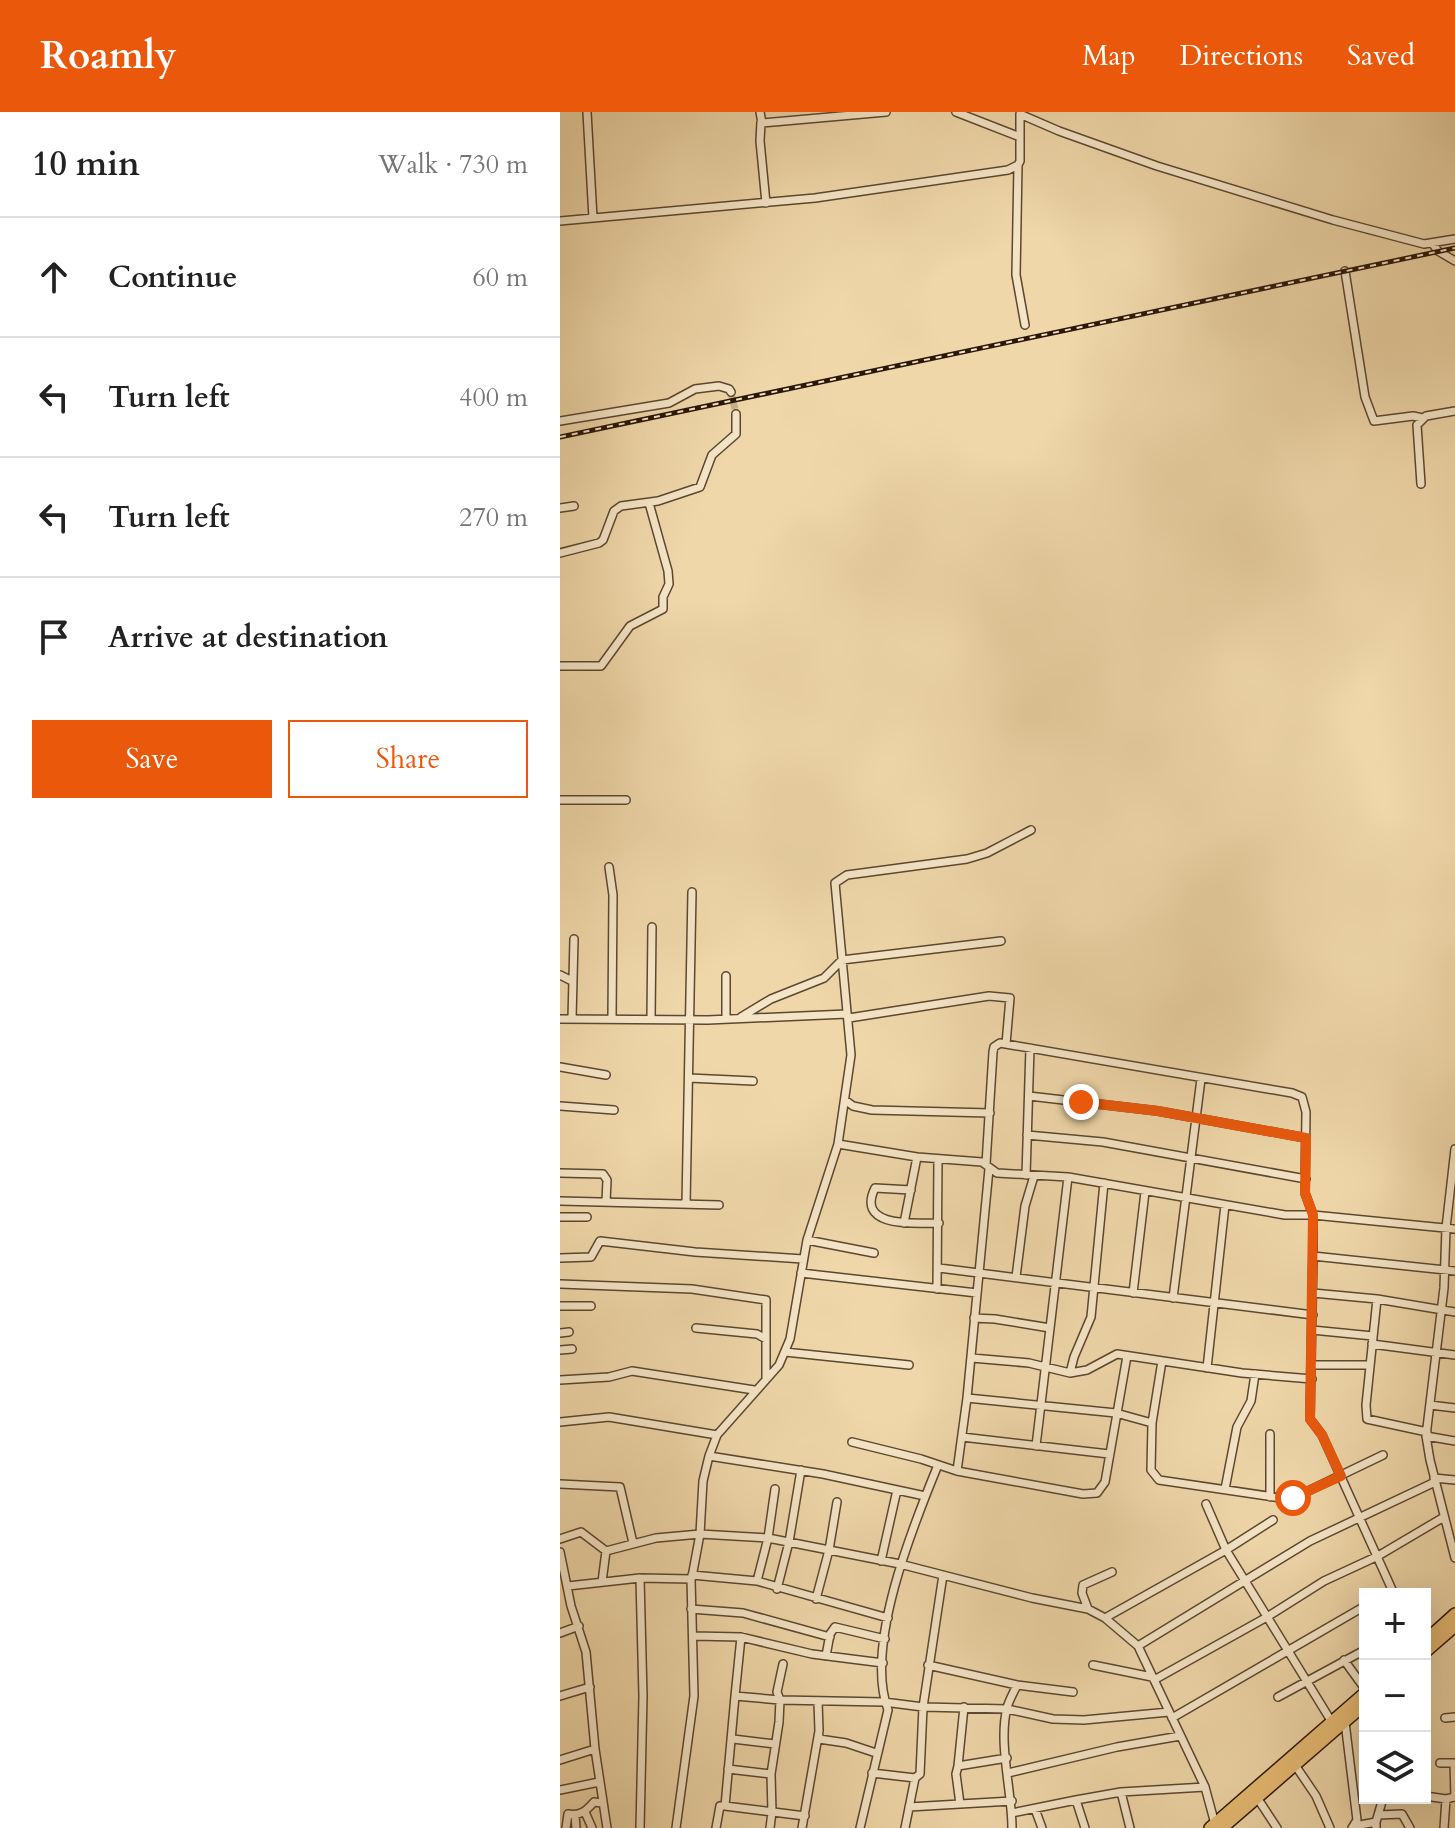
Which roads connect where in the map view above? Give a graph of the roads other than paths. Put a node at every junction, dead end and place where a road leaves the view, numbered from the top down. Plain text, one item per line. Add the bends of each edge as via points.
1 (587, 112) edge
2 (760, 112) edge
3 (886, 112) edge
4 (956, 112) edge
5 (1020, 113) edge
6 (761, 122) junction
7 (1020, 137) junction
8 (1018, 165) junction
9 (766, 203) junction
10 (593, 218) junction
11 (560, 221) edge
12 (1455, 239) edge
13 (1432, 243) junction
14 (1455, 261) edge
15 (1345, 271) dead end
16 (1025, 325) dead end
17 (731, 392) dead end
18 (1455, 411) edge
19 (736, 414) tunnel mouth
20 (1423, 418) junction
21 (560, 421) edge
22 (1421, 484) dead end
23 (649, 503) junction
24 (574, 506) dead end
25 (560, 508) edge
26 (560, 553) edge
27 (560, 666) edge
28 (560, 800) edge
29 (626, 800) dead end
30 (1031, 830) dead end
31 (609, 867) dead end
32 (692, 892) dead end
33 (652, 927) dead end
34 (574, 939) dead end
35 (1001, 941) dead end
36 (842, 960) junction
37 (560, 975) edge
38 (726, 976) dead end
39 (572, 981) junction
40 (848, 1016) junction
41 (612, 1018) junction
42 (560, 1019) edge
43 (572, 1019) junction
44 (651, 1019) junction
45 (726, 1019) junction
46 (737, 1019) junction
47 (690, 1021) junction
48 (1006, 1044) junction
49 (1030, 1048) junction
50 (560, 1067) edge
51 (606, 1075) dead end
52 (689, 1078) junction
53 (1201, 1079) junction
54 (753, 1081) dead end
55 (1029, 1096) junction
56 (845, 1100) junction
57 (560, 1106) edge
58 (614, 1110) dead end
59 (990, 1113) junction
60 (1195, 1117) junction
61 (1027, 1135) junction
62 (1306, 1138) junction
63 (838, 1144) junction
64 (1455, 1149) edge
65 (1191, 1156) junction
66 (917, 1157) junction
67 (938, 1159) junction
68 (987, 1167) junction
69 (560, 1173) edge
70 (1030, 1175) junction
71 (1068, 1177) junction
72 (1306, 1179) junction
73 (1104, 1183) junction
74 (911, 1190) junction
75 (1145, 1192) junction
76 (1185, 1198) junction
77 (560, 1201) edge
78 (606, 1202) junction
79 (686, 1204) junction
80 (719, 1205) dead end
81 (1225, 1205) junction
82 (1313, 1215) junction
83 (560, 1217) edge
84 (587, 1217) dead end
85 (904, 1223) junction
86 (939, 1223) junction
87 (1451, 1229) edge
88 (807, 1240) junction
89 (874, 1253) dead end
90 (1313, 1256) junction
91 (560, 1258) edge
92 (803, 1259) junction
93 (939, 1268) junction
94 (1445, 1270) junction
95 (1455, 1271) edge
96 (801, 1273) junction
97 (978, 1273) junction
98 (1016, 1277) junction
99 (1057, 1282) junction
100 (560, 1284) edge
101 (1095, 1288) junction
102 (937, 1289) junction
103 (977, 1293) junction
104 (1133, 1293) junction
105 (1313, 1293) junction
106 (1173, 1298) junction
107 (1377, 1299) junction
108 (1214, 1303) junction
109 (560, 1306) edge
110 (591, 1306) dead end
111 (1441, 1310) junction
112 (1455, 1312) edge
113 (1313, 1315) junction
114 (974, 1318) junction
115 (696, 1328) dead end
116 (1050, 1328) junction
117 (1312, 1330) junction
118 (569, 1332) dead end
119 (560, 1333) edge
120 (766, 1339) junction
121 (1373, 1340) junction
122 (572, 1349) dead end
123 (560, 1350) edge
124 (785, 1352) junction
125 (1436, 1352) junction
126 (1455, 1355) edge
127 (1127, 1356) junction
128 (972, 1358) junction
129 (1162, 1361) junction
130 (909, 1365) dead end
131 (1312, 1365) junction
132 (1370, 1365) junction
133 (1044, 1367) junction
134 (1207, 1368) junction
135 (1070, 1373) junction
136 (1255, 1374) junction
137 (1312, 1379) junction
138 (560, 1380) edge
139 (766, 1381) junction
140 (754, 1390) junction
141 (967, 1398) junction
142 (1430, 1405) junction
143 (1041, 1406) junction
144 (1455, 1408) edge
145 (1116, 1413) junction
146 (560, 1422) edge
147 (1152, 1423) junction
148 (1270, 1434) dead end
149 (1427, 1434) junction
150 (717, 1435) junction
151 (962, 1437) junction
152 (1455, 1441) edge
153 (852, 1442) dead end
154 (1036, 1446) junction
155 (1109, 1454) junction
156 (1383, 1455) dead end
157 (709, 1456) junction
158 (938, 1465) junction
159 (801, 1470) junction
160 (957, 1471) junction
161 (1341, 1476) junction
162 (1435, 1480) junction
163 (1455, 1480) edge
164 (560, 1484) edge
165 (775, 1489) dead end
166 (1225, 1489) junction
167 (897, 1490) junction
168 (925, 1496) junction
169 (1270, 1497) junction
170 (837, 1502) dead end
171 (1206, 1504) dead end
172 (1360, 1516) junction
173 (1444, 1517) junction
174 (1273, 1520) dead end
175 (700, 1534) junction
176 (768, 1538) junction
177 (560, 1539) edge
178 (789, 1542) junction
179 (633, 1543) junction
180 (829, 1550) junction
181 (1226, 1550) junction
182 (606, 1551) junction
183 (560, 1552) edge
184 (1378, 1556) junction
185 (1455, 1558) edge
186 (881, 1561) junction
187 (900, 1564) junction
188 (1112, 1572) dead end
189 (943, 1575) junction
190 (692, 1577) junction
191 (640, 1578) junction
192 (757, 1581) junction
193 (602, 1582) junction
194 (1245, 1582) junction
195 (568, 1586) junction
196 (1391, 1588) edge
197 (777, 1589) junction
198 (816, 1599) junction
199 (560, 1606) edge
200 (571, 1606) junction
201 (691, 1609) junction
202 (1088, 1609) junction
203 (1359, 1610) edge
204 (1455, 1614) edge
205 (1267, 1617) junction
206 (888, 1618) junction
207 (1105, 1618) junction
208 (579, 1626) junction
209 (1455, 1626) edge
210 (560, 1633) edge
211 (693, 1636) junction
212 (1431, 1636) edge
213 (741, 1637) junction
214 (830, 1637) junction
215 (885, 1639) junction
216 (1138, 1646) junction
217 (1431, 1647) edge
218 (1290, 1651) junction
219 (1359, 1653) edge
220 (826, 1656) junction
221 (1344, 1660) junction
222 (883, 1663) junction
223 (783, 1664) dead end
224 (928, 1665) junction
225 (1093, 1665) dead end
226 (1153, 1678) junction
227 (1308, 1682) junction
228 (1359, 1682) edge
229 (1017, 1685) junction
230 (590, 1687) junction
231 (1073, 1692) dead end
232 (560, 1696) edge
233 (735, 1696) junction
234 (1278, 1697) dead end
235 (1359, 1698) edge
236 (780, 1700) junction
237 (818, 1701) junction
238 (884, 1702) junction
239 (923, 1707) junction
240 (964, 1707) junction
241 (1359, 1708) edge
242 (1007, 1709) junction
243 (1170, 1715) junction
244 (1455, 1717) edge
245 (1445, 1718) dead end
246 (1337, 1724) junction
247 (819, 1731) junction
248 (1180, 1736) junction
249 (733, 1739) junction
250 (775, 1744) junction
251 (595, 1749) junction
252 (876, 1753) junction
253 (1007, 1758) junction
254 (560, 1760) edge
255 (1440, 1763) dead end
256 (1454, 1763) edge
257 (1295, 1765) junction
258 (958, 1766) junction
259 (728, 1769) junction
260 (872, 1773) junction
261 (1008, 1773) junction
262 (771, 1774) junction
263 (915, 1778) junction
264 (599, 1782) junction
265 (1205, 1787) junction
266 (560, 1790) edge
267 (1121, 1792) junction
268 (1255, 1795) junction
269 (1431, 1796) edge
270 (1452, 1798) edge
271 (1076, 1800) junction
272 (1012, 1801) junction
273 (602, 1803) junction
274 (960, 1804) junction
275 (725, 1806) junction
276 (909, 1807) junction
277 (1035, 1809) junction
278 (585, 1812) junction
279 (772, 1812) junction
280 (1012, 1813) junction
281 (575, 1815) junction
282 (805, 1816) junction
283 (1377, 1822) edge
284 (1221, 1826) edge
285 (1354, 1827) edge
286 (566, 1828) edge
287 (576, 1828) edge
288 (592, 1828) edge
289 (607, 1828) edge
290 (640, 1828) edge
291 (676, 1828) edge
292 (716, 1828) edge
293 (770, 1828) edge
294 (802, 1828) edge
295 (860, 1828) edge
296 (905, 1828) edge
297 (1012, 1828) edge
298 (1042, 1828) edge
299 (1085, 1828) edge
300 (1130, 1828) edge
301 (1277, 1828) edge
302 (1330, 1828) edge
303 (1410, 1828) edge
304 (1444, 1828) edge

1 - 10 street
2 - 6 street
3 - 6 street
4 - 7 street
5 - 7 street
5 - 13 street via 1171,170 1397,238
6 - 9 street
7 - 8 street
8 - 9 street
8 - 16 street via 1016,275
9 - 10 street
10 - 11 street
12 - 13 street
13 - 14 street
15 - 20 street via 1365,397 1374,421
17 - 21 street via 719,386 695,389 669,403
18 - 20 street
19 - 23 street via 736,434 712,455 700,487
20 - 22 street via 1416,433
23 - 26 street via 621,506 610,518 603,540
23 - 27 street via 668,571 663,609 630,626 601,666
24 - 25 street
28 - 29 street
30 - 36 street via 967,859 847,875 835,883
31 - 41 street
32 - 47 street
33 - 44 street
34 - 39 street
35 - 36 street
36 - 40 street
36 - 46 street via 824,978
37 - 39 street
38 - 45 street
39 - 43 street
40 - 46 street
40 - 48 street via 989,996 1010,998
40 - 56 street via 851,1055
41 - 43 street
41 - 44 street
42 - 43 street
44 - 47 street
45 - 46 street
45 - 47 street
47 - 52 street
48 - 49 street
48 - 59 street via 994,1047
49 - 53 street
49 - 55 street
50 - 51 street
52 - 54 street
52 - 79 street
53 - 60 street
53 - 62 street via 1298,1095 1305,1103
55 - 60 street
55 - 61 street
56 - 59 street via 872,1110
56 - 63 street
57 - 58 street
59 - 68 street
60 - 62 street
60 - 65 street
61 - 65 street
61 - 70 street
62 - 72 street
63 - 66 street
63 - 88 street
64 - 87 street
65 - 72 street
65 - 76 street
66 - 67 street
66 - 74 street
67 - 68 street
67 - 86 street
68 - 70 street via 997,1173
68 - 97 street
69 - 78 street via 605,1175
70 - 71 street
70 - 98 street
71 - 73 street
71 - 99 street
72 - 82 street
73 - 75 street
73 - 101 street
74 - 85 street
74 - 85 street via 878,1188 872,1196 877,1215
75 - 76 street
75 - 104 street
76 - 81 street
76 - 106 street
77 - 78 street
78 - 79 street
79 - 80 street
81 - 82 street
81 - 108 street
82 - 87 street
82 - 90 street
83 - 84 street
85 - 86 street
86 - 93 street
87 - 94 street
88 - 89 street
88 - 92 street
90 - 94 street
90 - 105 street
91 - 92 street via 591,1257 600,1241
92 - 96 street
93 - 97 street
93 - 102 street
94 - 95 street
94 - 111 street
96 - 102 street
96 - 124 street
97 - 98 street
97 - 103 street
98 - 99 street
99 - 101 street
99 - 116 street
100 - 120 street via 692,1289 766,1300
101 - 104 street
101 - 135 street via 1091,1317
102 - 103 street
103 - 114 street
104 - 106 street
105 - 107 street
105 - 113 street
106 - 108 street
107 - 111 street
107 - 121 street
108 - 113 street
108 - 134 street
109 - 110 street
111 - 112 street
111 - 125 street
113 - 117 street
114 - 116 street
114 - 128 street
115 - 120 street
116 - 133 street
117 - 121 street
117 - 131 street
118 - 119 street
120 - 139 street
121 - 125 street
121 - 132 street
122 - 123 street
124 - 130 street
124 - 139 street
125 - 126 street
125 - 142 street
127 - 129 street
127 - 135 street via 1111,1356
127 - 145 street
128 - 133 street
128 - 141 street
129 - 134 street
129 - 147 street
131 - 132 street
131 - 137 street
132 - 149 street via 1367,1419
133 - 135 street
133 - 143 street
134 - 136 street
136 - 137 street
136 - 166 street via 1251,1401 1237,1427
137 - 161 street via 1310,1419
138 - 140 street via 632,1371
139 - 140 street
140 - 150 street
141 - 143 street
141 - 151 street
142 - 144 street
142 - 149 street
143 - 145 street
143 - 154 street
145 - 147 street
145 - 155 street
146 - 150 street via 609,1417
147 - 166 street via 1154,1476
148 - 169 street
149 - 152 street
149 - 162 street
150 - 157 street
151 - 154 street
151 - 160 street
153 - 158 street
154 - 155 street
155 - 160 street via 1103,1487 1091,1494
156 - 161 street
157 - 159 street
157 - 175 street
158 - 160 street
158 - 168 street
159 - 167 street
159 - 178 street
161 - 169 street via 1293,1498
161 - 172 street
162 - 163 street
162 - 172 street
162 - 173 street
164 - 179 street via 620,1487
165 - 176 street
166 - 169 street
167 - 168 street
167 - 186 street
168 - 187 street
170 - 180 street
171 - 181 street
172 - 184 street
172 - 194 street
173 - 184 street
173 - 185 street
174 - 181 street
175 - 176 street
175 - 179 street
175 - 190 street
176 - 178 street
176 - 192 street
177 - 182 street via 581,1532
178 - 180 street
178 - 197 street
179 - 182 street
180 - 186 street
180 - 198 street
181 - 194 street
181 - 207 street
182 - 193 street
183 - 195 street
184 - 196 street
184 - 205 street via 1324,1581
186 - 187 street
187 - 189 street
187 - 206 street
188 - 202 street via 1083,1585
189 - 202 street
189 - 224 street
190 - 191 street
190 - 192 street
190 - 201 street
191 - 193 street
191 - 290 street
192 - 197 street
193 - 195 street
194 - 205 street
194 - 216 street
195 - 200 street
197 - 198 street
198 - 206 street
199 - 200 street
200 - 208 street
201 - 211 street
201 - 214 street via 743,1613
202 - 207 street
203 - 218 street
204 - 212 highway
205 - 218 street
205 - 226 street
206 - 215 street
207 - 216 street
208 - 210 street
208 - 230 street
209 - 217 highway
211 - 213 street
211 - 291 street via 694,1696
213 - 220 street
213 - 233 street
214 - 215 street via 835,1627
214 - 220 street
215 - 222 street
216 - 226 street
218 - 227 street
218 - 243 street
219 - 221 street
220 - 222 street
221 - 227 street
221 - 228 street
222 - 238 street
223 - 236 street
224 - 229 street
224 - 239 street
225 - 226 street
226 - 243 street
227 - 234 street
227 - 246 street
229 - 231 street
229 - 242 street
230 - 232 street
230 - 251 street
233 - 236 street
233 - 249 street
235 - 246 highway
236 - 237 street
236 - 250 street
237 - 238 street
237 - 247 street
238 - 239 street
238 - 252 street via 887,1714
239 - 240 street
239 - 263 street via 920,1774
240 - 242 street
240 - 258 street
241 - 246 highway
242 - 243 street via 1053,1719
242 - 253 street
243 - 248 street
244 - 245 street
246 - 257 highway
246 - 268 highway
246 - 285 street via 1357,1820
247 - 252 street via 819,1739
247 - 282 street
248 - 261 street
248 - 265 street
249 - 250 street
249 - 259 street
250 - 262 street
251 - 254 street
251 - 264 street
252 - 260 street
253 - 258 street
253 - 261 street
255 - 256 street
256 - 270 street
257 - 268 highway
257 - 302 street
258 - 274 street
259 - 262 street
259 - 275 street
260 - 263 street
260 - 295 street
261 - 272 street
262 - 279 street
263 - 276 street
264 - 266 street
264 - 273 street
265 - 267 street
265 - 284 street
267 - 271 street
267 - 300 street
268 - 284 highway
268 - 301 street
269 - 270 street
270 - 304 street
271 - 277 street
271 - 299 street
272 - 274 street
272 - 280 street
273 - 278 street via 594,1802
273 - 289 street
274 - 276 street
275 - 279 street
275 - 292 street via 720,1806
276 - 296 street
277 - 280 street
277 - 298 street
278 - 281 street
278 - 288 street
279 - 282 street
279 - 293 street
280 - 297 street
281 - 286 street via 568,1814
281 - 287 street
282 - 294 street
283 - 285 street
283 - 303 street via 1402,1814

